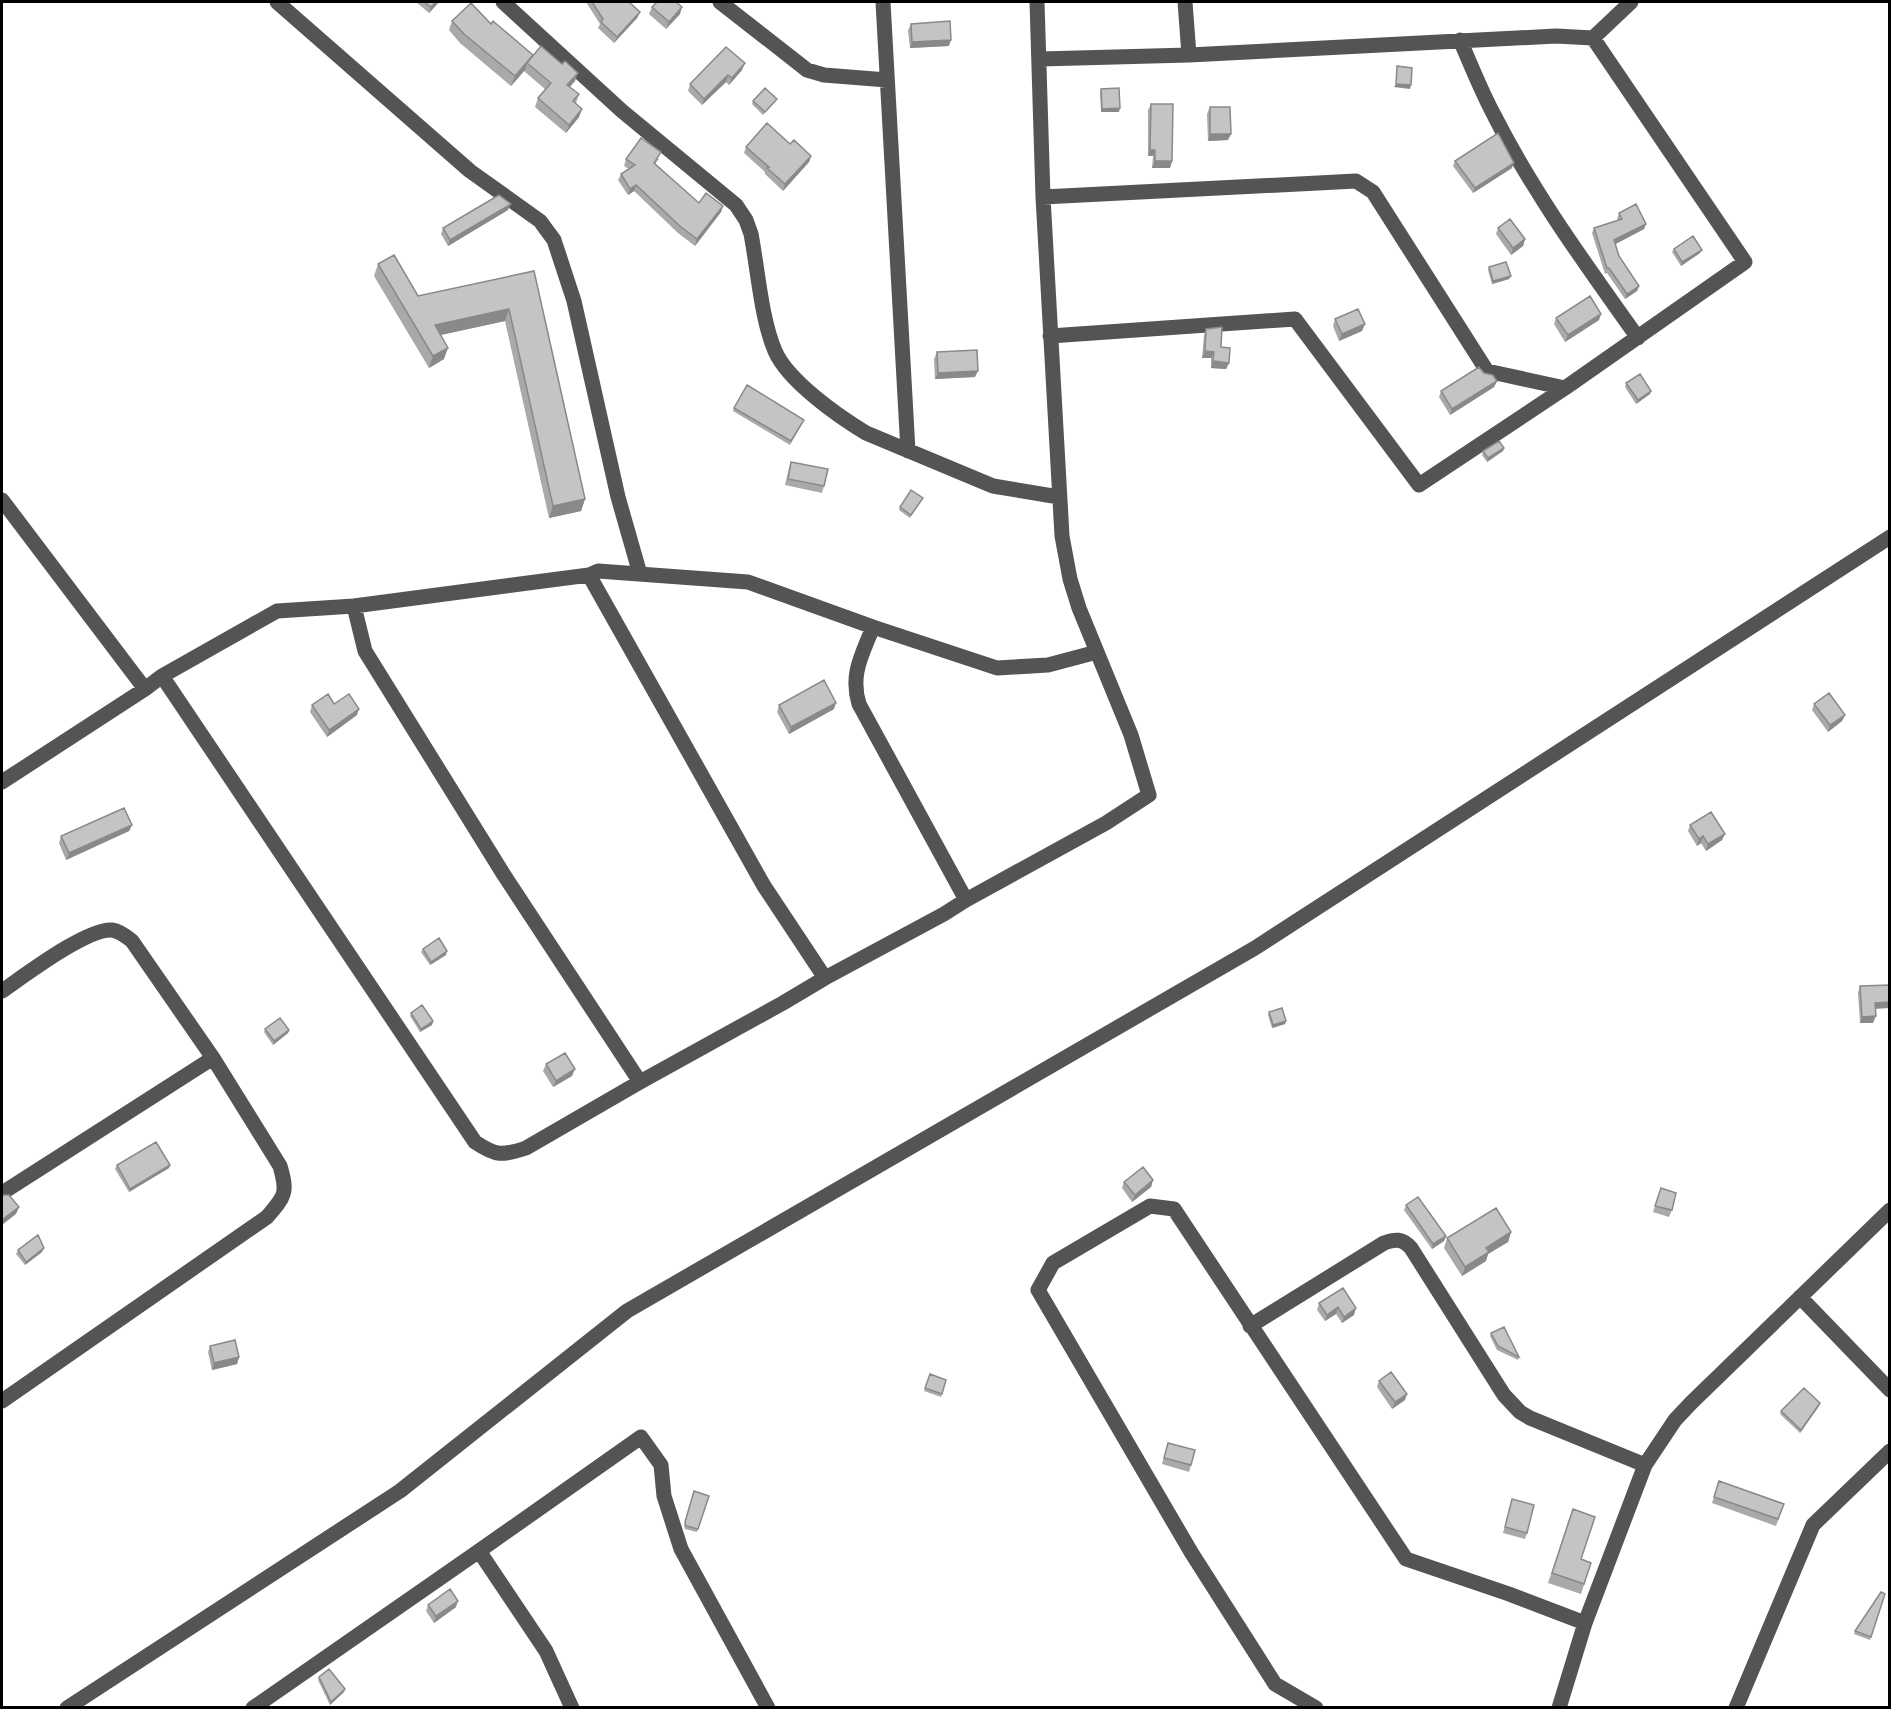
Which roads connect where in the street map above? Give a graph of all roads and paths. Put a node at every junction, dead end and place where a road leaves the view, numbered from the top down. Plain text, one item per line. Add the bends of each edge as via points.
1 (277, 2) edge
2 (504, 2) edge
3 (720, 2) edge
4 (883, 2) edge
5 (1037, 2) edge
6 (1185, 2) edge
7 (1631, 2) edge
8 (1593, 38) junction
9 (1460, 40) junction
10 (1189, 55) junction
11 (1040, 59) junction
12 (887, 80) junction
13 (1043, 197) junction
14 (1050, 336) junction
15 (1638, 338) junction
16 (1565, 388) junction
17 (908, 451) junction
18 (1059, 497) junction
19 (2, 501) edge
20 (1890, 537) edge
21 (640, 574) junction
22 (589, 575) junction
23 (354, 606) junction
24 (873, 627) junction
25 (1097, 652) junction
26 (162, 676) junction
27 (145, 689) junction
28 (2, 782) edge
29 (966, 900) junction
30 (825, 978) junction
31 (2, 991) edge
32 (213, 1058) junction
33 (640, 1082) junction
34 (2, 1193) edge
35 (1890, 1210) edge
36 (1800, 1297) junction
37 (1250, 1326) junction
38 (1890, 1390) edge
39 (2, 1401) edge
40 (1890, 1451) edge
41 (1645, 1465) junction
42 (479, 1551) junction
43 (1585, 1623) junction
44 (67, 1707) edge
45 (253, 1707) edge
46 (572, 1707) edge
47 (768, 1707) edge
48 (1316, 1707) edge
49 (1559, 1707) edge
50 (1736, 1707) edge

1 - 21 street via 470,171 540,221 554,240 574,301 618,497
2 - 17 street via 622,111 736,205 751,234 769,332 785,368 848,422
3 - 12 street via 807,70
4 - 12 street
5 - 11 street
6 - 10 street
7 - 8 street
8 - 9 street
8 - 15 street via 1745,261
9 - 10 street
9 - 15 street via 1494,115 1532,182 1563,233
10 - 11 street
11 - 13 street
12 - 17 street
13 - 14 street
13 - 16 street via 1356,181 1373,192 1487,371
14 - 16 street via 1295,319 1419,485
14 - 18 street
15 - 16 street
17 - 18 street via 993,486
18 - 25 street via 1070,579
19 - 27 street
20 - 44 street via 1255,948 627,1311 400,1491
21 - 22 street via 598,571
21 - 24 street via 748,582
22 - 23 street
22 - 30 street via 764,886
23 - 26 street via 277,612
23 - 33 street via 365,651 504,875
24 - 25 street via 998,668 1048,665
24 - 29 street via 856,676 859,704
25 - 29 street via 1131,735 1149,795
26 - 27 street
26 - 33 street via 475,1142 497,1154 526,1148
27 - 28 street
29 - 30 street
30 - 33 street
31 - 32 street via 77,942 111,930 132,940
32 - 34 street
32 - 39 street via 280,1166 286,1185 279,1203 267,1217
35 - 36 street
36 - 38 street
36 - 41 street via 1675,1420
37 - 41 street via 1384,1243 1401,1240 1411,1248 1514,1406 1530,1418
37 - 43 street via 1406,1559
37 - 48 street via 1174,1209 1150,1206 1053,1263 1038,1290 1191,1552 1275,1684
40 - 50 street via 1814,1525
41 - 43 street
42 - 45 street
42 - 46 street via 546,1651
42 - 47 street via 641,1437 661,1465 664,1496 681,1549
43 - 49 street

